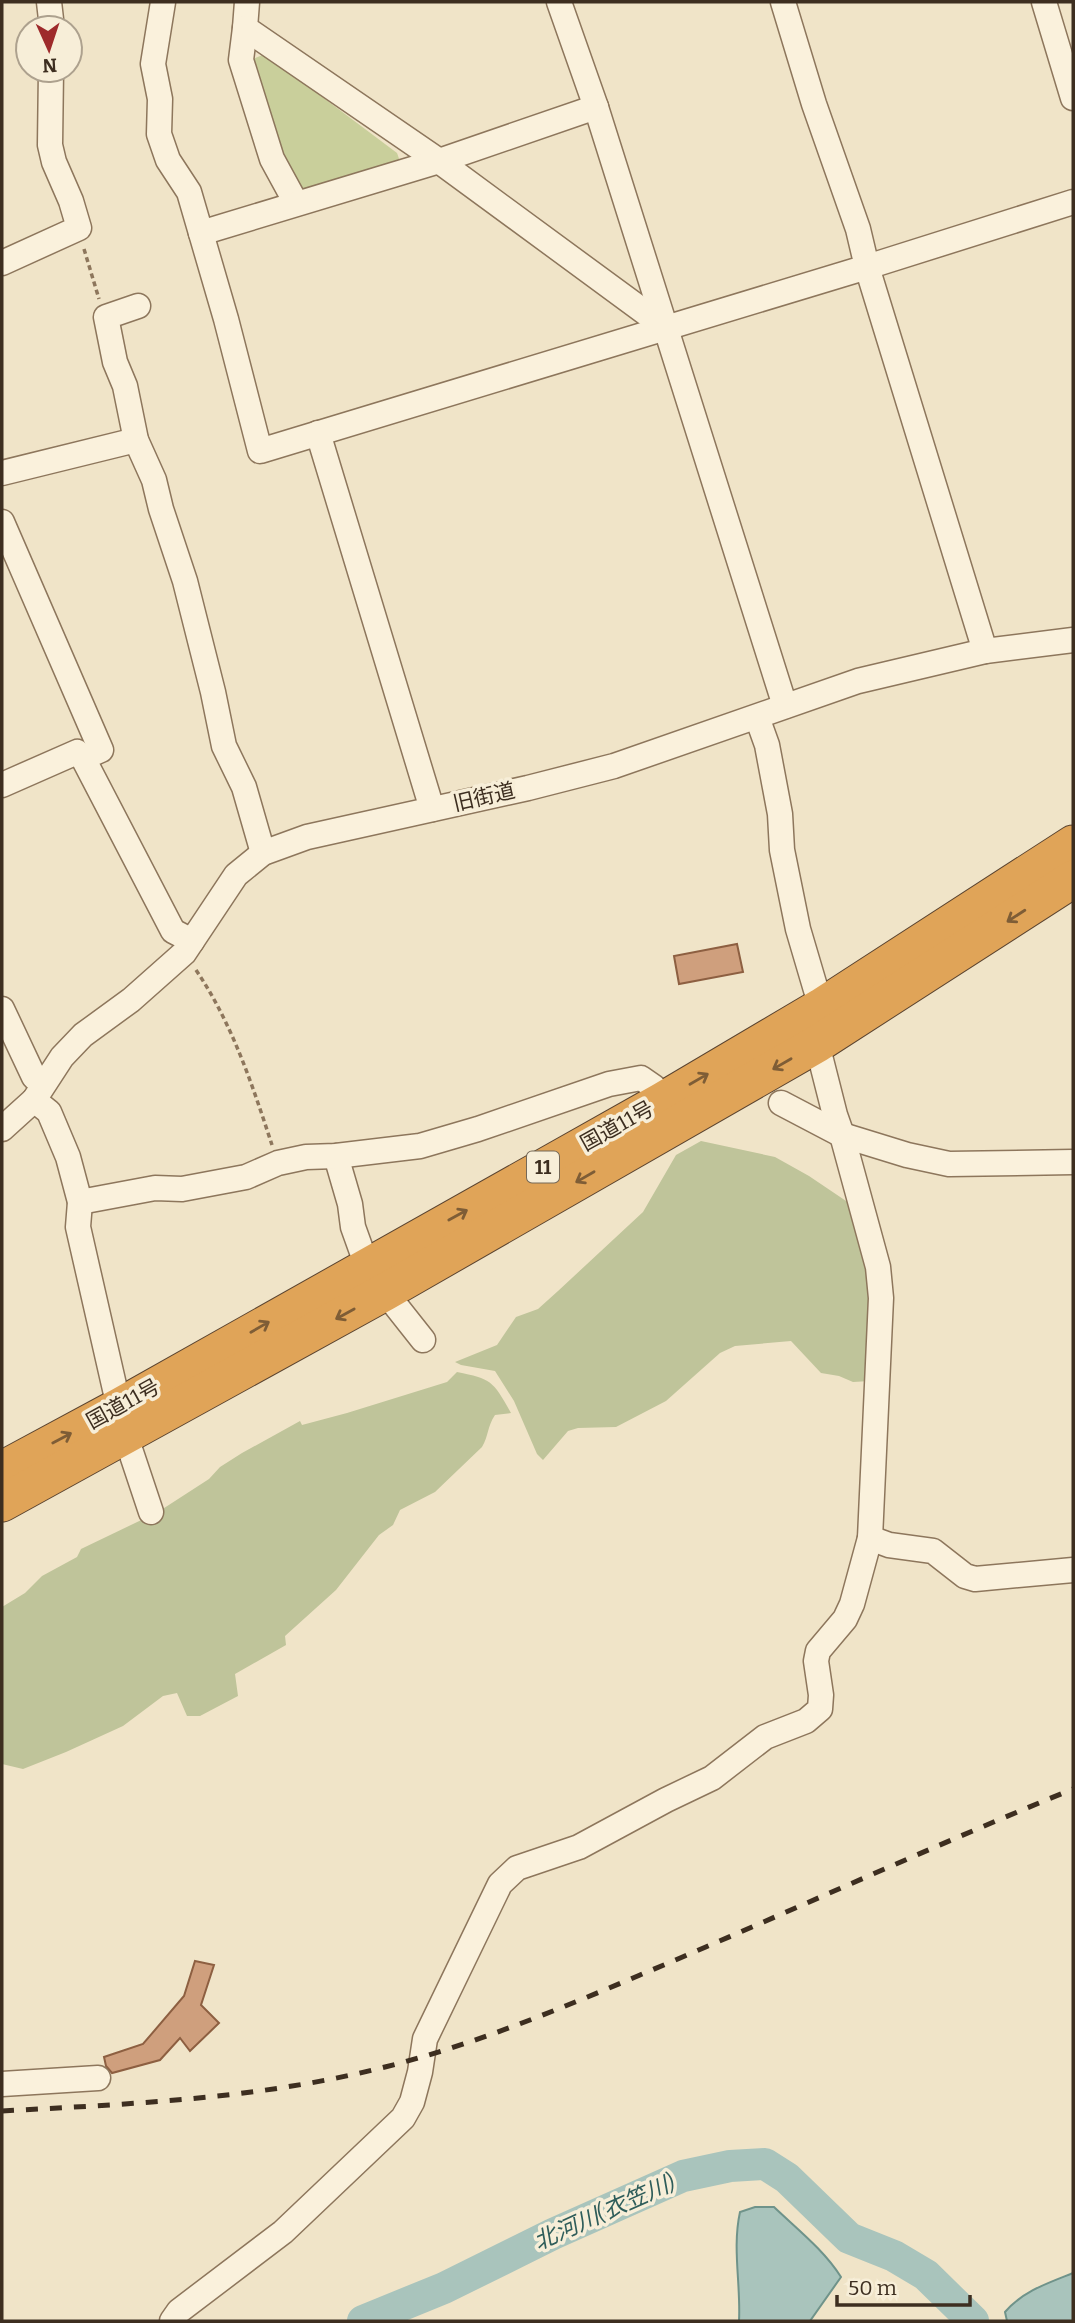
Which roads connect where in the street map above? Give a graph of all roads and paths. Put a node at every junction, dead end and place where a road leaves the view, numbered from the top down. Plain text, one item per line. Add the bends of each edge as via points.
1 (163, 2) edge
2 (247, 2) edge
3 (559, 2) edge
4 (783, 2) edge
5 (1044, 2) edge
6 (245, 28) junction
7 (51, 84) edge
8 (1073, 98) edge
9 (596, 107) junction
10 (439, 161) junction
11 (296, 202) junction
12 (1073, 202) edge
13 (79, 228) junction
14 (201, 233) junction
15 (2, 263) edge
16 (867, 267) junction
17 (138, 306) dead end
18 (106, 317) junction
19 (665, 327) junction
20 (318, 433) junction
21 (136, 440) junction
22 (2, 473) edge
23 (2, 522) edge
24 (1073, 639) edge
25 (985, 651) junction
26 (785, 706) junction
27 (757, 717) junction
28 (83, 758) junction
29 (2, 785) edge
30 (432, 809) junction
31 (1073, 844) edge
32 (263, 853) junction
33 (1073, 879) edge
34 (188, 947) junction
35 (821, 1007) junction
36 (2, 1010) edge
37 (817, 1044) junction
38 (39, 1092) junction
39 (662, 1101) junction
40 (780, 1103) dead end
41 (2, 1129) edge
42 (842, 1135) junction
43 (336, 1156) junction
44 (1073, 1162) edge
45 (278, 1163) junction
46 (80, 1202) junction
47 (376, 1279) junction
48 (424, 1340) dead end
49 (122, 1420) junction
50 (2, 1470) edge
51 (2, 1503) edge
52 (151, 1512) dead end
53 (870, 1538) junction
54 (1073, 1570) edge
55 (97, 2078) dead end
56 (2, 2084) edge
57 (172, 2321) edge

1 - 14 street via 153,64 160,99 159,134 168,160 189,192
2 - 6 street
3 - 9 street
4 - 16 street
5 - 8 street
6 - 10 street
6 - 11 street via 241,60 272,159
7 - 13 street via 50,145
9 - 10 street
9 - 19 street
10 - 11 street
10 - 19 street
11 - 14 street
12 - 16 street
13 - 15 street
13 - 18 path
14 - 20 street via 260,451
16 - 19 street
16 - 25 street
17 - 18 street
18 - 21 street
19 - 20 street
19 - 26 street
20 - 30 street
21 - 22 street
21 - 32 street via 154,480 185,581 224,746 244,787
23 - 28 street via 101,750
24 - 25 street, 旧街道
25 - 26 street, 旧街道 via 858,681
26 - 27 street, 旧街道
27 - 30 street, 旧街道 via 614,766
27 - 35 street via 767,745 798,929
28 - 29 street via 77,752
28 - 34 street via 173,931
30 - 32 street, 旧街道 via 307,837
31 - 35 highway, 国道11号 / 11
32 - 34 street, 旧街道 via 236,876
33 -> 37 highway, 国道11号 / 11
34 - 38 street, 旧街道 via 131,1000 83,1035
34 - 45 path via 247,1067
35 - 37 street
39 -> 35 highway, 国道11号 / 11
36 - 38 street
37 - 42 street
37 -> 47 highway, 国道11号 / 11
38 - 41 street, 旧街道
38 - 46 street via 68,1157
39 - 43 street via 654,1087 641,1078 609,1084 420,1146
47 -> 39 highway, 国道11号 / 11
40 - 42 street
42 - 44 street via 949,1164
42 - 53 street via 878,1267 881,1298
43 - 45 street
43 - 47 street via 353,1227
45 - 46 street via 246,1177
46 - 49 street via 78,1227
47 - 48 street
47 - 49 highway, 国道11号 / 11
50 -> 49 highway, 国道11号 / 11
49 - 51 highway, 国道11号 / 11
49 - 52 street
53 - 54 street via 933,1551 965,1576 975,1578
53 - 57 street via 849,1612 818,1651 820,1709 806,1721 765,1737 712,1778 579,1847 517,1868 500,1884 425,2039 418,2082 403,2118 283,2232
55 - 56 street

